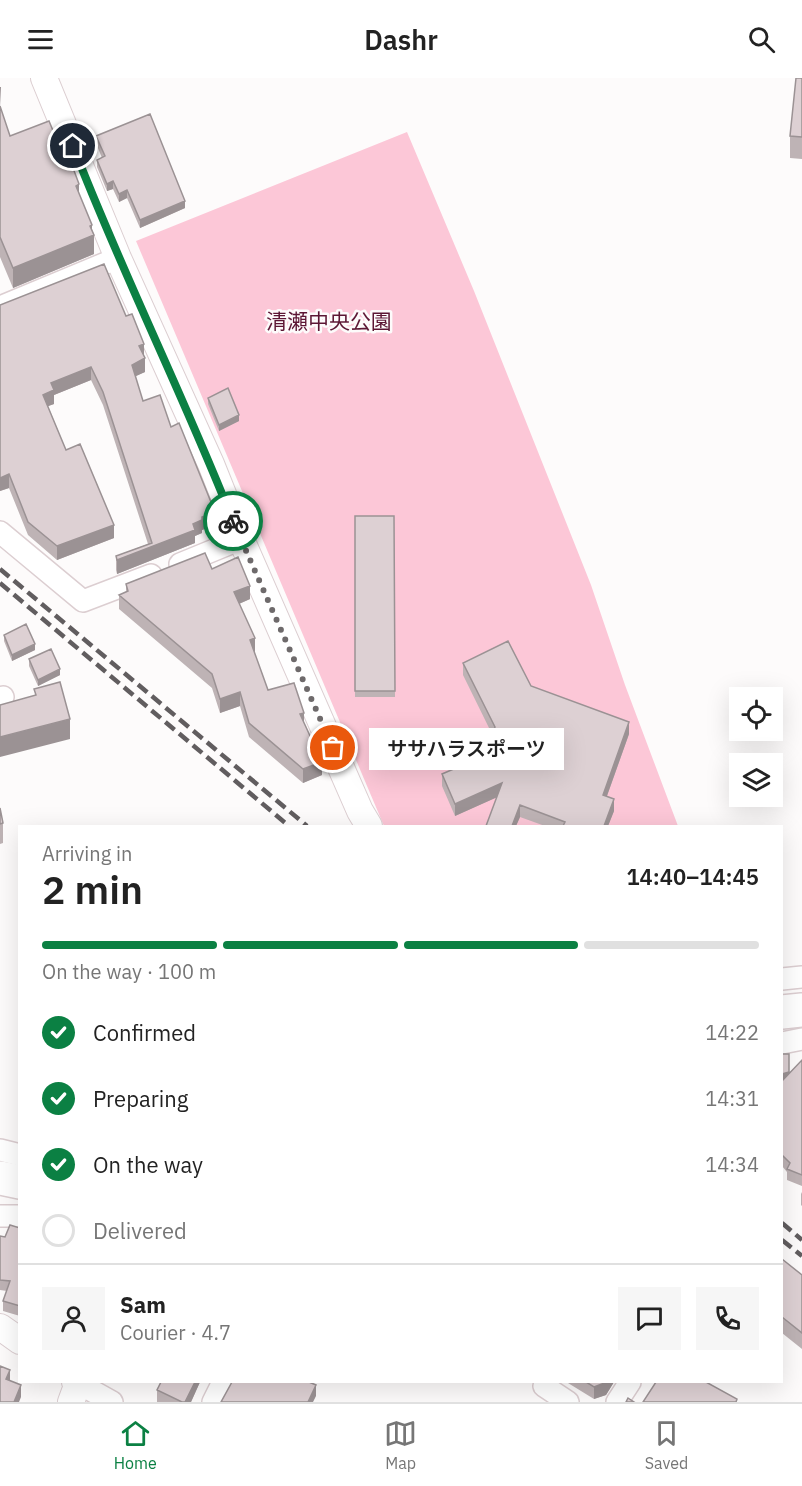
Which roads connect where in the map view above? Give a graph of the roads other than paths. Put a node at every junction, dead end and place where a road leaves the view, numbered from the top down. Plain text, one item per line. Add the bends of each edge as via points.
1 (44, 78) edge
2 (118, 258) junction
3 (0, 307) edge
4 (0, 532) edge
5 (241, 539) junction
6 (368, 825) edge
7 (802, 977) edge
8 (783, 980) edge
9 (802, 1010) edge
10 (783, 1012) edge
11 (802, 1039) edge
12 (783, 1043) edge
13 (0, 1150) edge
14 (18, 1154) edge
15 (0, 1178) edge
16 (18, 1182) edge
17 (18, 1193) edge
18 (0, 1195) edge
19 (0, 1216) edge
20 (18, 1216) edge
21 (0, 1327) edge
22 (18, 1340) edge
23 (222, 1383) edge
24 (629, 1383) edge
25 (76, 1387) edge
26 (542, 1390) edge
27 (112, 1402) edge
28 (213, 1402) edge
29 (568, 1402) edge
30 (617, 1402) edge

1 - 2 street
2 - 3 street
2 - 5 street
4 - 5 street via 83,601
5 - 6 street
7 - 8 street
9 - 10 main road
11 - 12 street
13 - 14 street
15 - 16 main road
17 - 18 street
19 - 20 street
21 - 22 street
23 - 28 street
24 - 30 street
25 - 27 street
26 - 29 street

